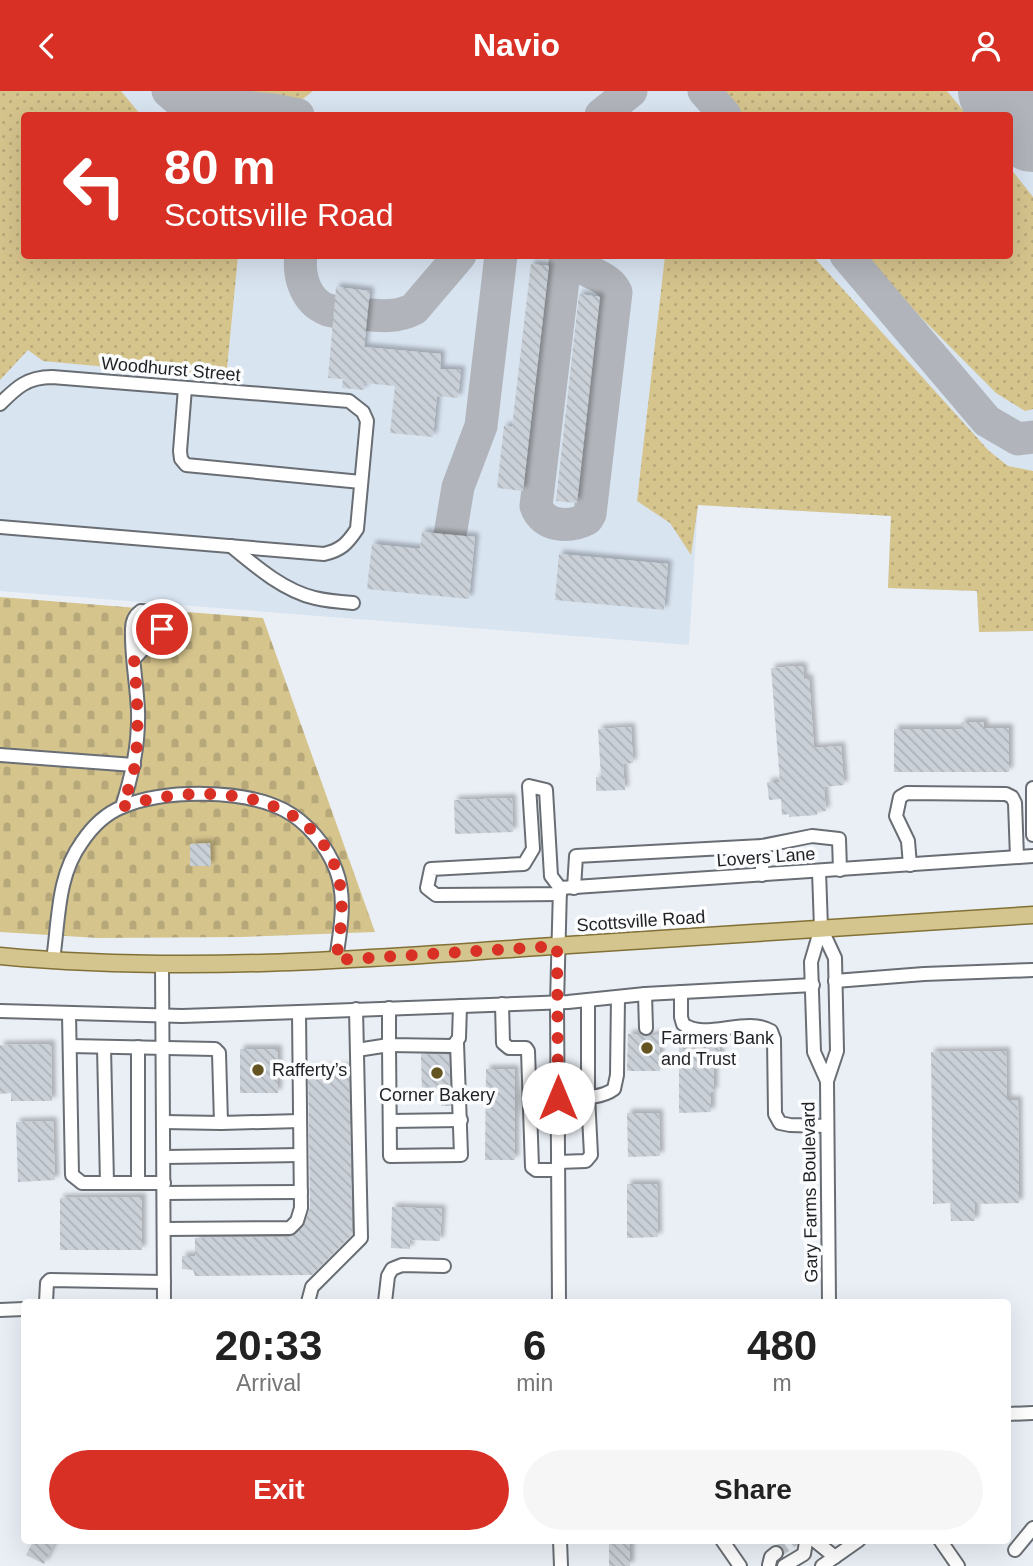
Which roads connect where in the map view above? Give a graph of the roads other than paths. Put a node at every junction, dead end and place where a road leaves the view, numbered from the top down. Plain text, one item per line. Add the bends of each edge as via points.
1 (185, 388) junction
2 (0, 404) edge
3 (361, 482) junction
4 (0, 527) edge
5 (230, 546) junction
6 (353, 603) dead end
7 (134, 659) dead end
8 (0, 755) edge
9 (134, 765) junction
10 (1033, 788) edge
11 (122, 807) junction
12 (1033, 835) edge
13 (762, 846) junction
14 (1033, 856) edge
15 (1017, 857) junction
16 (910, 865) junction
17 (840, 870) junction
18 (819, 871) junction
19 (762, 875) junction
20 (574, 888) junction
21 (560, 891) junction
22 (1033, 915) edge
23 (821, 928) junction
24 (557, 946) junction
25 (0, 955) edge
26 (53, 960) junction
27 (336, 960) junction
28 (162, 964) junction
29 (1033, 970) edge
30 (835, 981) junction
31 (813, 985) junction
32 (681, 992) junction
33 (645, 994) junction
34 (618, 997) junction
35 (588, 1001) junction
36 (557, 1003) junction
37 (502, 1005) junction
38 (460, 1006) junction
39 (356, 1009) junction
40 (389, 1009) junction
41 (0, 1011) edge
42 (299, 1012) junction
43 (69, 1014) junction
44 (163, 1015) junction
45 (646, 1028) dead end
46 (457, 1043) junction
47 (389, 1045) junction
48 (69, 1047) junction
49 (104, 1047) junction
50 (138, 1047) junction
51 (163, 1047) junction
52 (357, 1050) junction
53 (827, 1081) junction
54 (588, 1096) junction
55 (558, 1098) junction
56 (461, 1120) junction
57 (300, 1121) junction
58 (164, 1122) junction
59 (390, 1122) junction
60 (221, 1123) junction
61 (827, 1126) junction
62 (300, 1155) junction
63 (164, 1157) junction
64 (558, 1166) junction
65 (107, 1183) junction
66 (138, 1183) junction
67 (164, 1188) junction
68 (301, 1192) junction
69 (164, 1229) junction
70 (444, 1266) dead end
71 (164, 1282) junction
72 (46, 1299) edge
73 (163, 1299) edge
74 (309, 1299) edge
75 (386, 1299) edge
76 (559, 1299) edge
77 (829, 1299) edge
78 (21, 1309) edge
79 (0, 1310) edge
80 (1033, 1413) edge
81 (1011, 1414) edge
82 (1033, 1528) edge
83 (560, 1544) edge
84 (725, 1544) edge
85 (806, 1544) edge
86 (811, 1544) edge
87 (853, 1544) edge
88 (943, 1544) edge
89 (1015, 1550) dead end
90 (835, 1557) junction
91 (561, 1566) edge
92 (740, 1566) edge
93 (784, 1566) edge
94 (822, 1566) edge
95 (958, 1566) edge

1 - 2 street, Woodhurst Street via 39,377 21,384
1 - 3 street, Woodhurst Street via 349,401 367,421
1 - 3 street via 180,451 186,465
3 - 5 street via 356,529 339,550 324,554
4 - 5 street
5 - 6 street via 296,591 312,598
7 - 9 street via 138,712
8 - 9 street
9 - 11 street
10 - 12 street
11 - 26 street via 97,824 71,859
11 - 27 street via 166,797 214,795 262,801 296,818 323,846 336,869 342,917
13 - 17 street via 813,836 839,839
13 - 19 street
13 - 20 street via 576,856
14 - 15 street, Lovers Lane
15 - 16 street, Lovers Lane
15 - 16 street via 1012,797 907,793 900,797 896,816 908,841
16 - 17 street, Lovers Lane
17 - 18 street, Lovers Lane
18 - 19 street, Lovers Lane
18 - 23 street
19 - 20 street, Lovers Lane
20 - 21 street, Lovers Lane
21 - 21 street, Lovers Lane via 551,876 546,790 529,786 533,849 524,864 431,869 426,888 436,895
21 - 24 street
22 - 23 main road, Scottsville Road
23 - 24 main road, Scottsville Road
23 - 30 street, Gary Farms Boulevard via 835,958
23 - 31 street, Gary Farms Boulevard via 811,962
24 - 27 main road, Scottsville Road
24 - 36 street
25 - 26 main road, Scottsville Road
26 - 28 main road, Scottsville Road
27 - 28 main road, Scottsville Road
28 - 44 street
29 - 30 street
30 - 53 street, Gary Farms Boulevard via 837,1051
31 - 32 street
31 - 53 street, Gary Farms Boulevard via 814,1052
32 - 33 street
32 - 61 street via 681,1017 686,1027 754,1026 771,1031 775,1114 780,1123
33 - 34 street
33 - 45 street
34 - 35 street
34 - 54 street via 614,1089
35 - 36 street
35 - 54 street
36 - 37 street
36 - 55 street
37 - 38 street
37 - 64 street via 503,1043 528,1051 532,1167
38 - 40 street
38 - 46 street
39 - 40 street
39 - 42 street
39 - 52 street
40 - 47 street
41 - 43 street
42 - 44 street
42 - 57 street
43 - 44 street
43 - 48 street
44 - 51 street
46 - 47 street
46 - 56 street
47 - 52 street
47 - 59 street
48 - 49 street
48 - 65 street via 72,1175 82,1183
49 - 50 street
49 - 65 street
50 - 51 street
50 - 66 street
51 - 58 street
51 - 60 street via 208,1047 219,1053
52 - 74 street via 361,1238 312,1287
53 - 61 street, Gary Farms Boulevard
54 - 55 street
54 - 64 street via 589,1160
55 - 64 street
56 - 59 street
56 - 59 street via 461,1155 390,1156
57 - 60 street
57 - 62 street
58 - 60 street
58 - 63 street
61 - 77 street, Gary Farms Boulevard
62 - 63 street
62 - 68 street
63 - 67 street
64 - 76 street
65 - 66 street
66 - 67 street
67 - 68 street
67 - 69 street
68 - 69 street via 301,1209 290,1228
69 - 71 street
70 - 75 street via 392,1269
71 - 72 street via 50,1280
71 - 73 street
78 - 79 street
80 - 81 street
82 - 89 street
83 - 91 street
84 - 92 street
85 - 93 street via 804,1554
86 - 90 street
87 - 90 street
88 - 95 street
90 - 94 street

